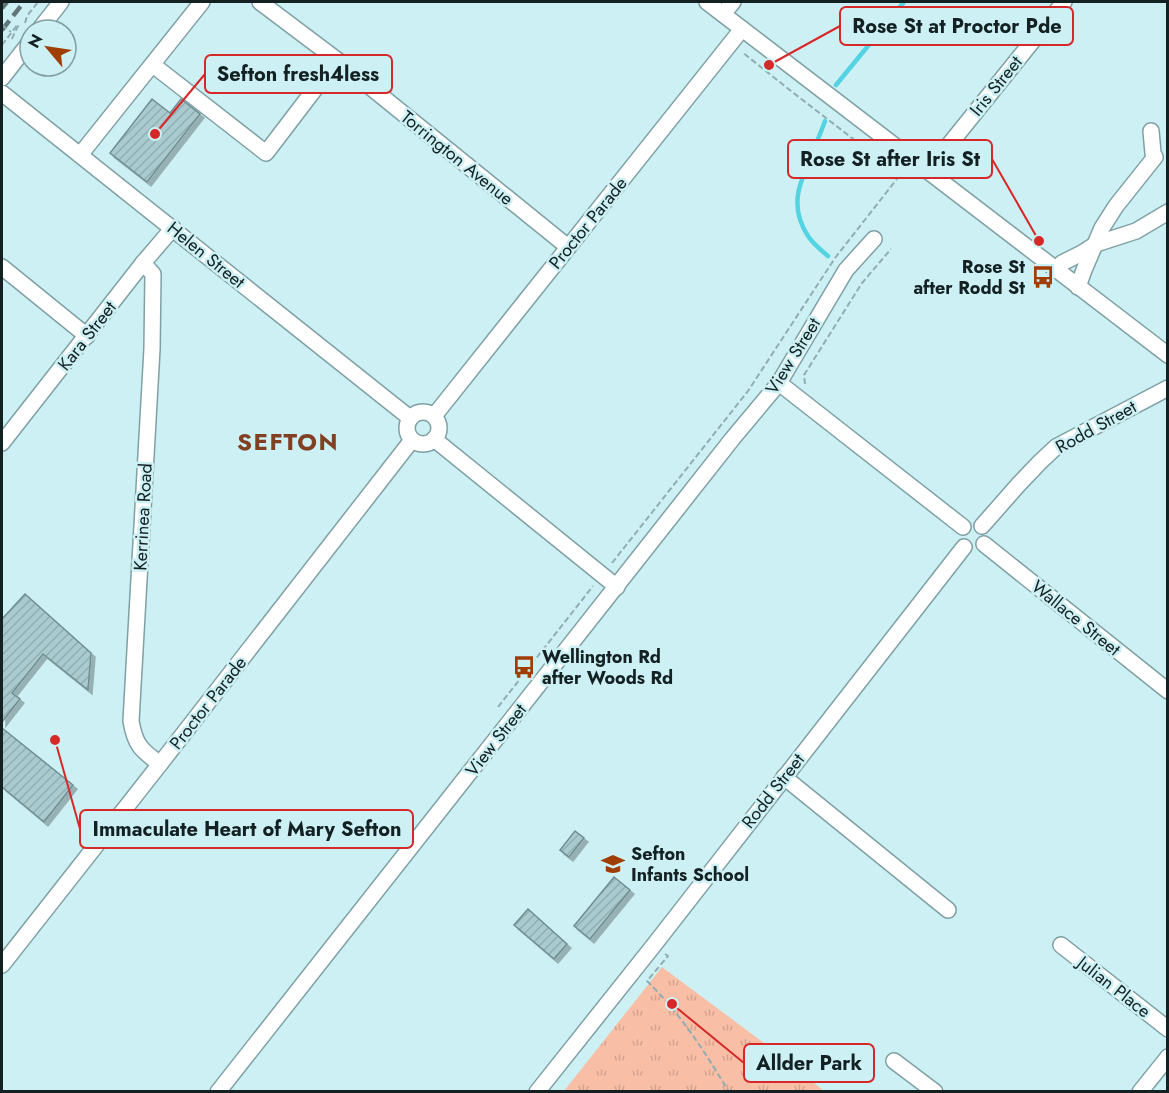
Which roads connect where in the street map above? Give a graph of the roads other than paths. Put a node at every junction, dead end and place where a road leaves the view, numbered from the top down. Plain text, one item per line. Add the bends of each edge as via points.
1 (61, 2) edge
2 (202, 2) edge
3 (260, 2) edge
4 (707, 2) edge
5 (733, 2) edge
6 (1065, 2) edge
7 (723, 14) junction
8 (43, 18) edge
9 (742, 29) junction
10 (18, 49) edge
11 (336, 60) junction
12 (153, 65) junction
13 (2, 78) edge
14 (2, 93) edge
15 (1151, 130) dead end
16 (80, 155) junction
17 (1161, 161) edge
18 (928, 171) junction
19 (1167, 212) edge
20 (173, 228) junction
21 (874, 239) dead end
22 (1096, 244) junction
23 (568, 247) junction
24 (143, 263) junction
25 (2, 267) edge
26 (1055, 270) junction
27 (1078, 287) junction
28 (87, 336) junction
29 (1167, 355) edge
30 (779, 383) junction
31 (1167, 388) edge
32 (434, 416) junction
33 (410, 418) junction
34 (434, 439) junction
35 (412, 440) junction
36 (2, 444) edge
37 (982, 526) junction
38 (963, 527) junction
39 (984, 544) junction
40 (964, 547) junction
41 (617, 587) junction
42 (1167, 691) edge
43 (160, 764) junction
44 (784, 777) junction
45 (948, 910) dead end
46 (1061, 945) dead end
47 (2, 965) edge
48 (1167, 1029) edge
49 (1167, 1057) edge
50 (894, 1061) dead end
51 (218, 1092) edge
52 (537, 1092) edge
53 (935, 1092) edge
54 (1140, 1092) edge

1 - 8 street
2 - 12 street
3 - 11 street, Torrington Avenue
4 - 7 street
5 - 7 street
6 - 18 street, Iris Street
7 - 9 street
9 - 18 street
9 - 23 street, Proctor Parade
10 - 13 street
11 - 12 street via 266,153
11 - 23 street, Torrington Avenue
12 - 16 street
14 - 16 street, Helen Street
15 - 17 street via 1153,153
16 - 20 street, Helen Street
17 - 22 street via 1116,206
18 - 26 street
19 - 22 street via 1136,231
20 - 24 street, Kara Street
20 - 33 street, Helen Street
21 - 30 street, View Street via 846,270
22 - 26 street
22 - 27 street
23 - 32 street, Proctor Parade
24 - 28 street, Kara Street
24 - 43 street, Kerrinea Road via 153,273 153,297 131,721 134,737 144,752
25 - 28 street
26 - 27 street
27 - 29 street
28 - 36 street, Kara Street
30 - 38 street
30 - 41 street, View Street
31 - 37 street, Rodd Street via 1056,447
32 - 33 street via 425,411
32 - 34 street via 439,427
33 - 35 street via 407,431
34 - 35 street via 421,444
34 - 41 street
35 - 43 street, Proctor Parade
37 - 38 street via 973,522
37 - 39 street via 987,537
38 - 40 street via 959,537
39 - 40 street via 975,550
39 - 42 street, Wallace Street
40 - 44 street, Rodd Street
41 - 51 street, View Street
43 - 47 street, Proctor Parade
44 - 45 street
44 - 52 street, Rodd Street
46 - 48 street, Julian Place
49 - 54 street
50 - 53 street

